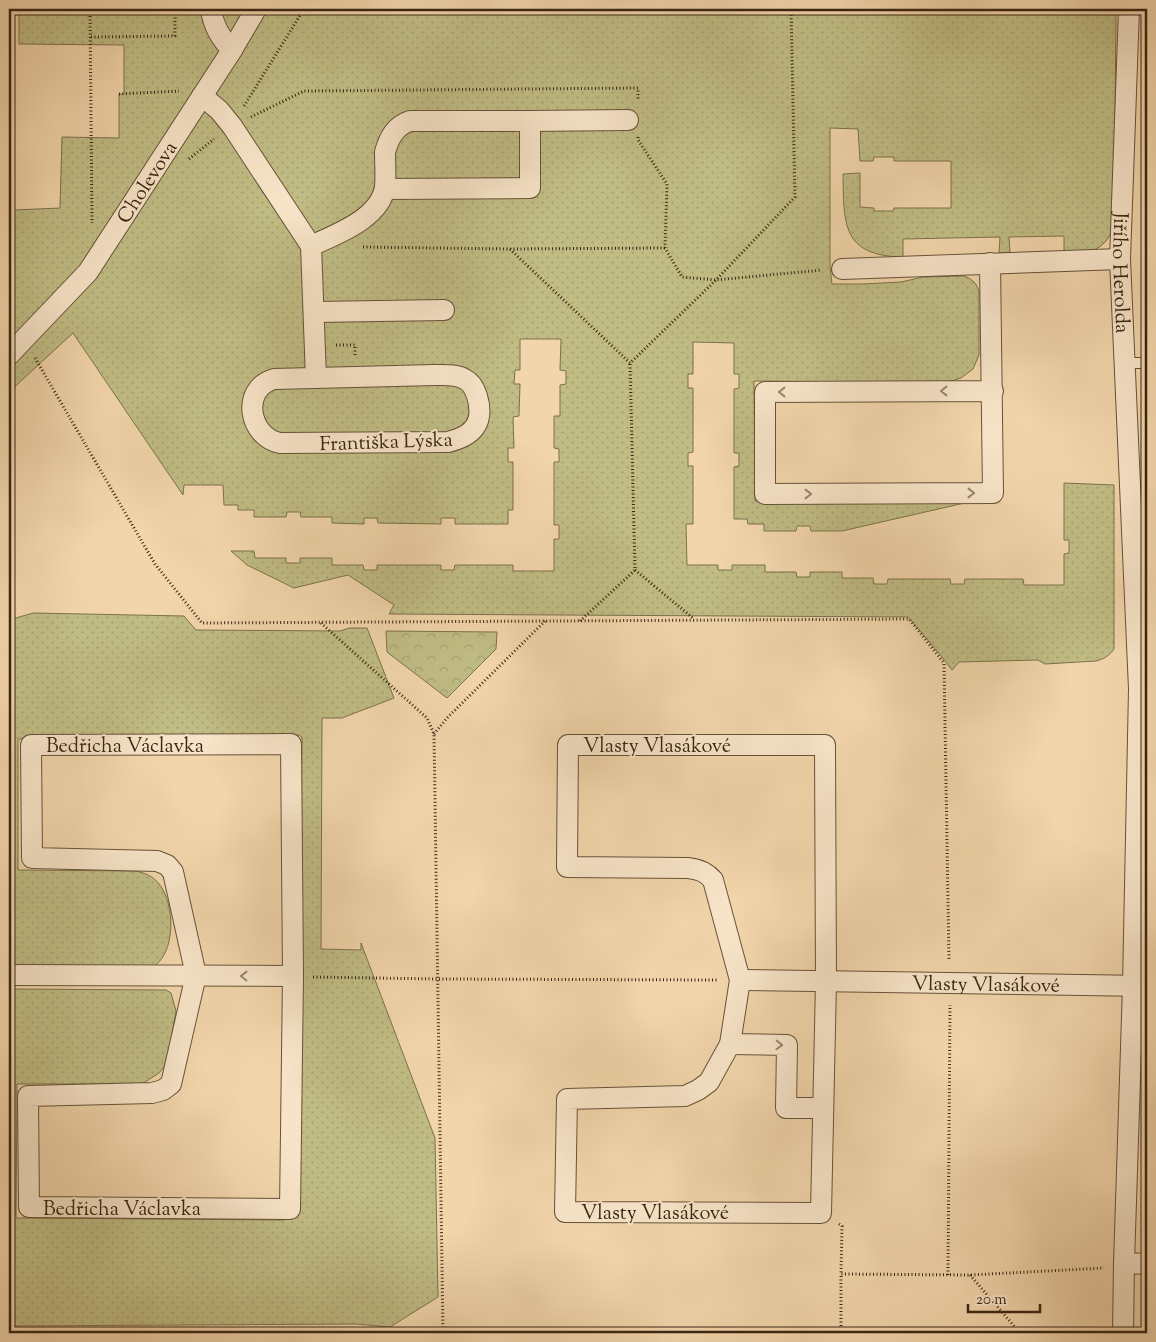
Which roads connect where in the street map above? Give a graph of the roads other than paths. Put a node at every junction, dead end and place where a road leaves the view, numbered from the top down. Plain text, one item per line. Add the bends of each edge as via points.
1 (211, 9) edge
2 (256, 9) edge
3 (1129, 9) edge
4 (232, 50) junction
5 (202, 96) junction
6 (635, 119) road end
7 (530, 121) junction
8 (385, 189) junction
9 (312, 246) junction
10 (1120, 259) junction
11 (990, 263) junction
12 (842, 269) road end
13 (444, 310) dead end
14 (324, 311) junction
15 (15, 349) edge
16 (1147, 363) edge
17 (1126, 364) junction
18 (316, 378) junction
19 (993, 390) junction
20 (1143, 688) edge
21 (9, 974) edge
22 (196, 975) junction
23 (293, 976) junction
24 (740, 980) junction
25 (826, 981) junction
26 (1140, 986) edge
27 (730, 1044) junction
28 (822, 1108) junction
29 (1124, 1263) junction
30 (1147, 1264) edge
31 (1123, 1333) edge

1 - 4 street via 218,33
2 - 4 street, Cholevova
3 - 10 street, Jiřího Herolda
4 - 5 street, Cholevova
5 - 9 street via 232,126
5 - 15 street, Cholevova via 88,272
6 - 7 street
7 - 8 street via 405,122 397,127 385,152
7 - 8 street via 530,188
8 - 9 street via 364,220
9 - 14 street
10 - 11 street
10 - 17 street, Jiřího Herolda
11 - 12 street
11 - 19 street
13 - 14 street
14 - 18 street
16 - 17 lane
17 - 20 street, Jiřího Herolda
18 - 18 street, Františka Lýska via 461,377 470,382 478,399 479,415 476,426 464,437 448,442 287,443 276,442 264,435 252,410 254,397 261,386 274,379
19 -> 19 street via 765,392 765,494 993,493
20 - 26 street, Jiřího Herolda
21 - 22 street
23 -> 22 street
22 - 23 street, Bedřicha Václavka via 174,872 167,865 156,861 32,858 31,745 291,744
22 - 23 street, Bedřicha Václavka via 172,1084 152,1093 28,1096 29,1207 290,1209
24 - 25 street, Vlasty Vlasákové
24 - 25 street, Vlasty Vlasákové via 714,880 708,874 696,869 567,867 568,745 826,745
24 - 27 street, Vlasty Vlasákové
25 - 26 street, Vlasty Vlasákové
25 - 28 street, Vlasty Vlasákové
26 - 29 street, Jiřího Herolda
27 -> 28 street via 787,1045 786,1108
27 - 28 street, Vlasty Vlasákové via 709,1082 685,1096 567,1099 566,1212 821,1213
29 - 30 street
29 - 31 street, Jiřího Herolda

